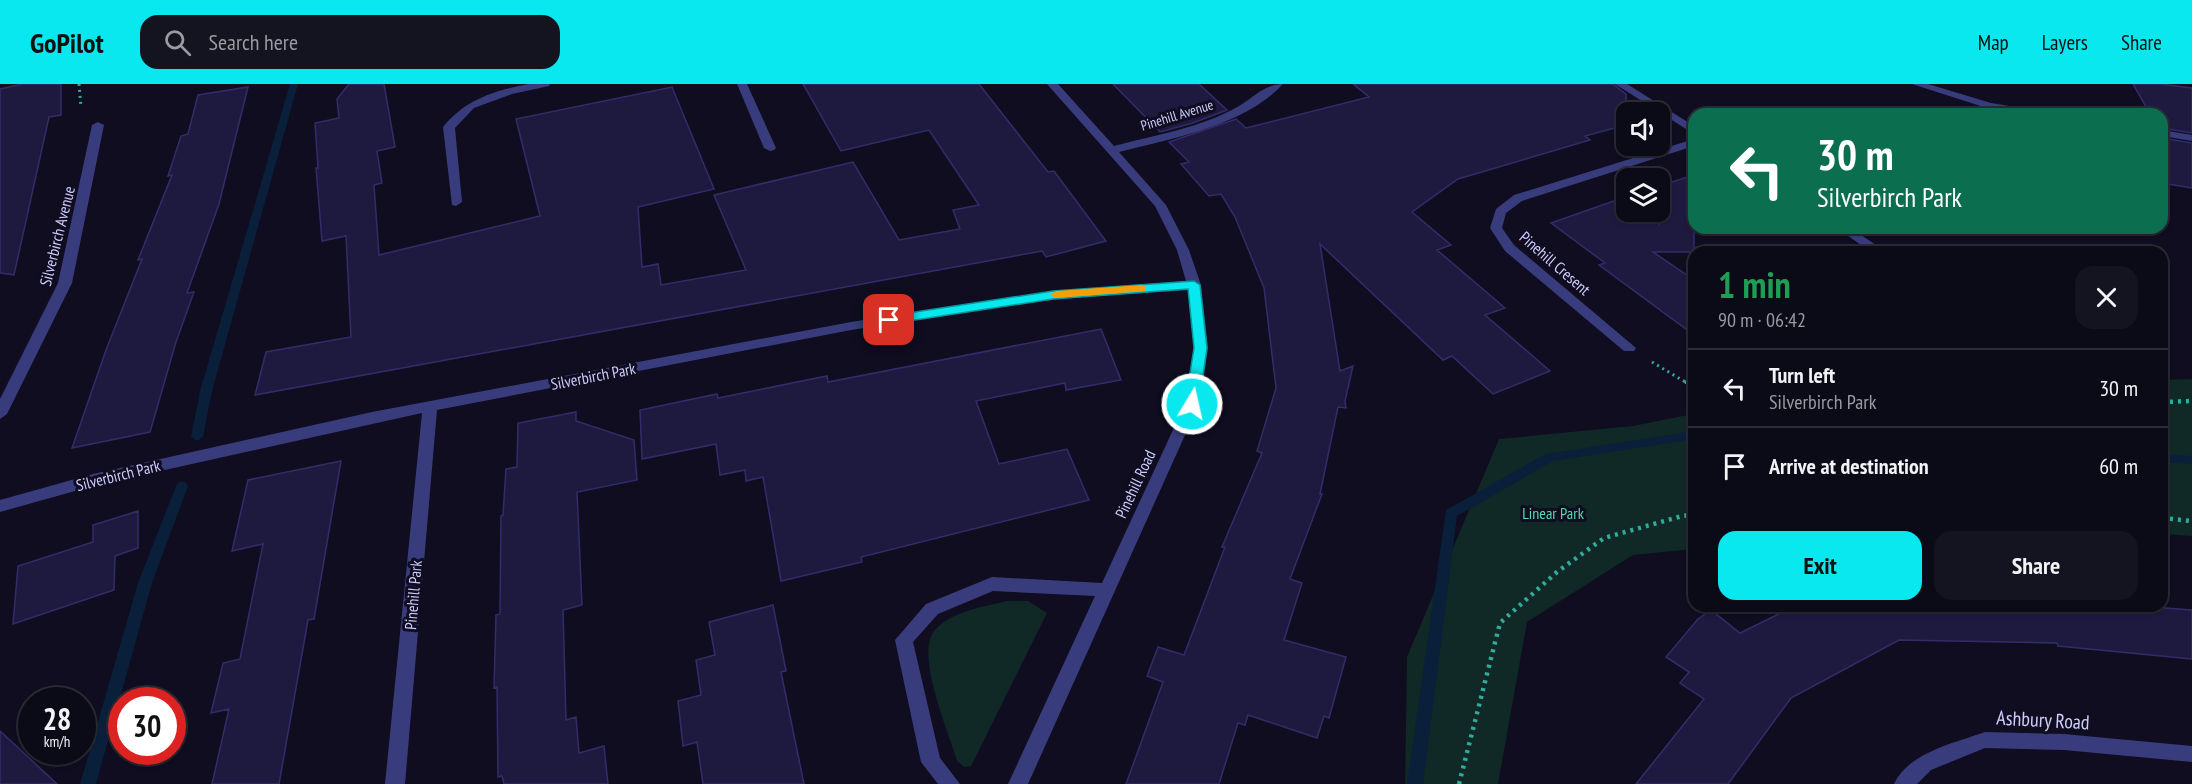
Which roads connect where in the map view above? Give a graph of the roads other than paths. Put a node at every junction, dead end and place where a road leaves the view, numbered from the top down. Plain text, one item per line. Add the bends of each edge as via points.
1 (545, 84) edge
2 (742, 84) edge
3 (1052, 84) edge
4 (1278, 84) edge
5 (1620, 84) edge
6 (1917, 84) edge
7 (2007, 108) edge
8 (98, 125) dead end
9 (1688, 127) edge
10 (2168, 134) edge
11 (2192, 138) edge
12 (1688, 144) edge
13 (770, 148) dead end
14 (1113, 150) junction
15 (456, 202) dead end
16 (1852, 234) edge
17 (1871, 246) edge
18 (1194, 285) junction
19 (1629, 348) road end
20 (430, 407) junction
21 (0, 414) edge
22 (0, 506) edge
23 (1107, 590) junction
24 (2192, 754) edge
25 (395, 784) edge
26 (950, 784) edge
27 (1018, 784) edge
28 (1904, 784) edge

1 - 15 street via 509,91 470,106 449,127
2 - 13 street
3 - 14 street, Pinehill Road
4 - 14 street, Pinehill Avenue via 1242,109 1203,126
5 - 9 street
6 - 7 street
8 - 21 street, Silverbirch Avenue via 65,283
10 - 11 street
12 - 19 street, Pinehill Cresent via 1518,198 1500,212 1496,228 1509,248
14 - 18 street, Pinehill Road via 1160,205 1183,250
16 - 17 street
18 - 20 street, Silverbirch Park via 1053,295 946,310
18 - 23 street, Pinehill Road via 1201,348 1192,404
20 - 22 street, Silverbirch Park via 93,480
20 - 25 street, Pinehill Park
23 - 26 street via 992,584 932,609 904,640 931,762
23 - 27 street, Pinehill Road
24 - 28 street, Ashbury Road via 2064,742 1985,740 1924,765

